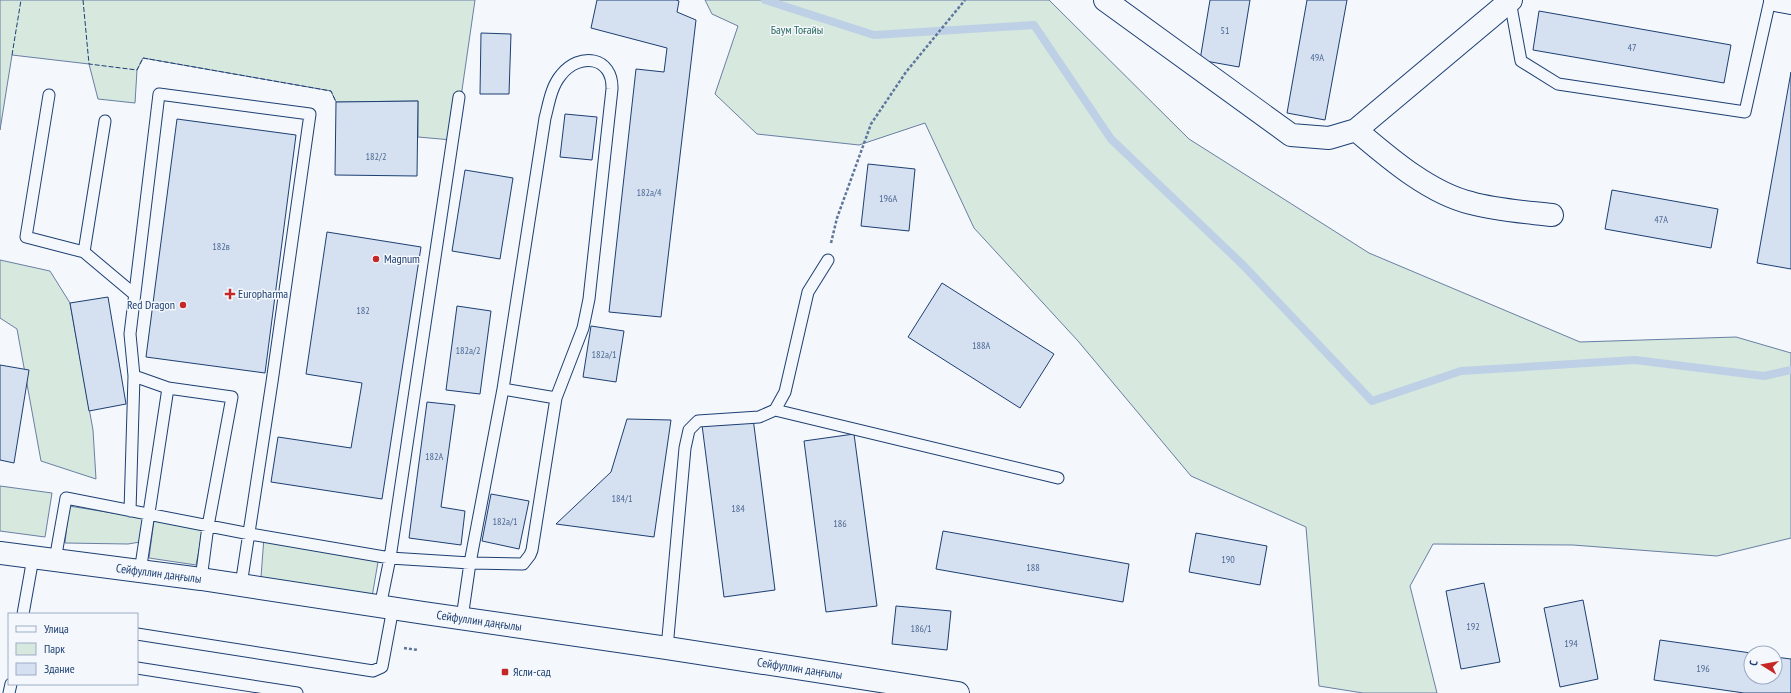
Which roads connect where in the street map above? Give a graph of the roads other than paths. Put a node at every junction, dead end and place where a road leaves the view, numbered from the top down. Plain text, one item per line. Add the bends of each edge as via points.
1 (1105, 0) edge
2 (1770, 0) edge
3 (1775, 0) edge
4 (1511, 1) edge
5 (1791, 3) edge
6 (49, 95) dead end
7 (459, 97) dead end
8 (105, 121) dead end
9 (1356, 130) junction
10 (1552, 215) dead end
11 (84, 252) junction
12 (828, 260) road end
13 (134, 294) junction
14 (134, 376) junction
15 (168, 388) junction
16 (502, 390) junction
17 (556, 398) junction
18 (775, 410) junction
19 (1058, 478) dead end
20 (130, 511) junction
21 (150, 514) junction
22 (208, 526) junction
23 (250, 534) junction
24 (0, 553) edge
25 (33, 558) junction
26 (390, 558) junction
27 (55, 560) junction
28 (470, 563) junction
29 (140, 572) junction
30 (201, 579) junction
31 (241, 585) junction
32 (386, 608) junction
33 (23, 613) edge
34 (462, 618) junction
35 (138, 634) edge
36 (667, 648) junction
37 (138, 668) edge
38 (297, 693) edge
39 (958, 693) edge

1 - 9 main road via 1291,135 1329,138
2 - 4 lane via 1745,112 1558,84 1521,61
3 - 5 main road
4 - 9 main road
6 - 11 lane via 26,237
7 - 26 lane
8 - 11 lane
9 - 10 main road via 1398,165 1437,190 1470,203
11 - 13 lane
12 - 18 lane via 808,292 785,392
13 - 14 lane via 130,334
13 - 23 lane via 159,94 310,114
14 - 15 lane
14 - 20 lane
15 - 21 lane
15 - 22 lane via 232,397
16 - 17 lane
16 - 17 lane via 545,118 553,88 569,66 595,61 606,67 612,85 589,299 583,328
16 - 28 lane
17 - 28 lane via 530,556 519,565
18 - 19 lane
18 - 36 lane via 759,417 698,421 689,430 685,448
20 - 21 lane
20 - 27 lane via 66,498
21 - 22 lane
21 - 29 lane
22 - 23 lane
22 - 30 lane
23 - 26 lane
23 - 31 lane
24 - 25 main road, Сейфуллин даңғылы
25 - 27 main road, Сейфуллин даңғылы
25 - 33 lane
26 - 28 lane
26 - 32 lane
27 - 29 main road, Сейфуллин даңғылы
28 - 34 lane
29 - 30 main road, Сейфуллин даңғылы
30 - 31 main road, Сейфуллин даңғылы
31 - 32 main road, Сейфуллин даңғылы
32 - 34 main road, Сейфуллин даңғылы
32 - 35 lane via 382,667 373,671
34 - 36 main road, Сейфуллин даңғылы
36 - 39 main road, Сейфуллин даңғылы
37 - 38 lane

